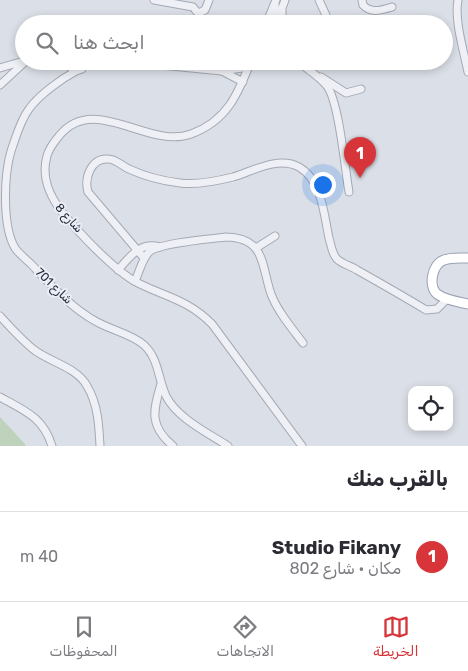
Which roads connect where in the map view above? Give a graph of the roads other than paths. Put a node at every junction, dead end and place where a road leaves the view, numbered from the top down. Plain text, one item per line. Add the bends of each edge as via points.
1 (154, 0) edge
2 (208, 0) edge
3 (285, 0) edge
4 (319, 0) edge
5 (362, 0) edge
6 (458, 0) edge
7 (276, 1) edge
8 (194, 3) edge
9 (392, 7) dead end
10 (270, 15) edge
11 (277, 15) edge
12 (282, 15) edge
13 (326, 15) edge
14 (15, 64) edge
15 (0, 68) edge
16 (16, 70) edge
17 (68, 70) edge
18 (212, 70) edge
19 (226, 70) edge
20 (248, 70) edge
21 (309, 70) edge
22 (222, 71) junction
23 (468, 72) edge
24 (316, 75) junction
25 (243, 82) junction
26 (0, 85) edge
27 (361, 89) dead end
28 (348, 192) dead end
29 (275, 236) dead end
30 (160, 247) junction
31 (256, 248) junction
32 (138, 249) junction
33 (144, 258) junction
34 (468, 258) edge
35 (118, 270) junction
36 (135, 281) junction
37 (447, 298) junction
38 (468, 304) edge
39 (0, 316) edge
40 (303, 343) dead end
41 (161, 384) junction
42 (0, 397) edge
43 (170, 444) edge
44 (52, 446) edge
45 (100, 446) edge
46 (228, 446) edge
47 (302, 446) edge

1 - 8 street
2 - 8 street via 201,12 196,12
3 - 12 street
4 - 13 street
5 - 9 street via 369,10
6 - 23 street
7 - 10 street
7 - 11 street
14 - 15 street
16 - 26 street
17 - 41 street, شارع 701 via 64,77 29,108 18,130 6,170 9,229 15,248 73,305 96,321 141,342 151,351
18 - 22 street
19 - 22 street
20 - 25 street, شارع 8
21 - 24 street
22 - 25 street
24 - 27 street via 346,93
24 - 28 street via 326,85 333,100
25 - 35 street, شارع 8 via 224,114 202,130 188,135 152,135 123,124 85,120 64,130 48,151 45,175 52,199
29 - 31 street
30 - 31 street via 226,237 248,240
30 - 32 street via 149,245
30 - 33 street via 149,251
31 - 40 street via 271,294
32 - 33 street
32 - 35 street
32 - 37 street via 88,192 88,173 102,160 112,160 162,180 187,183 232,177 277,163 291,164 300,168 320,196 332,250 339,261 426,310 437,309
33 - 36 street
34 - 37 main road via 444,260 437,265 432,285 436,293
35 - 36 street, شارع 8
36 - 47 street, شارع 8 via 200,312 230,347
37 - 38 main road
39 - 45 street via 33,349 87,385 96,410
41 - 43 street via 154,415 157,427
41 - 46 street, شارع 701 via 177,411
42 - 44 street via 39,421

